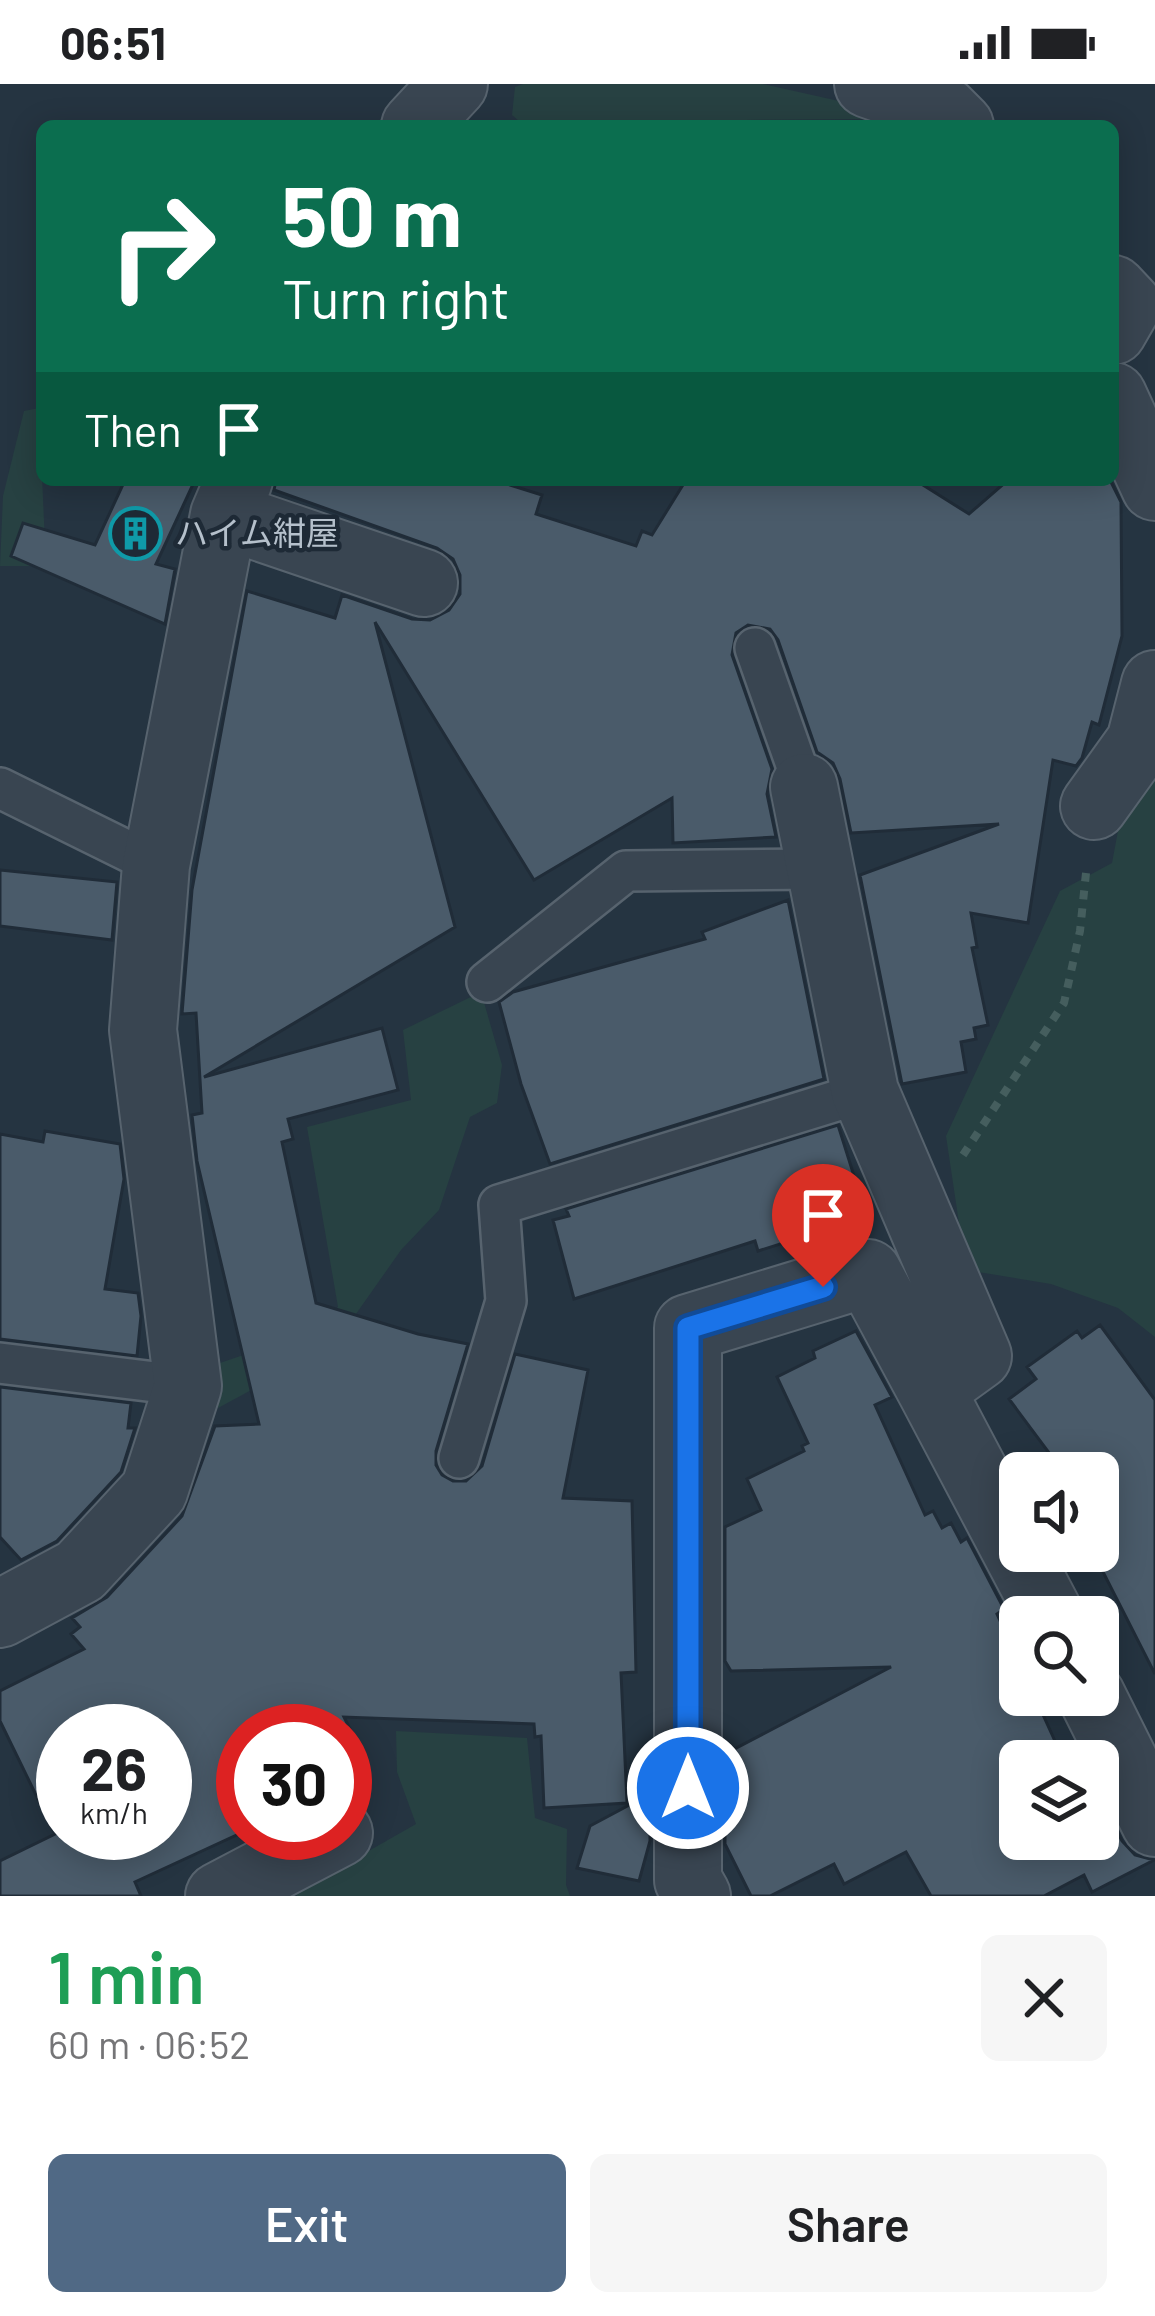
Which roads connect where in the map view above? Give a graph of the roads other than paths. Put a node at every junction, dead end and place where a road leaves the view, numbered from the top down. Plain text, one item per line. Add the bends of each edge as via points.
1 (454, 84) edge
2 (868, 84) edge
3 (421, 120) edge
4 (954, 120) edge
5 (1119, 410) edge
6 (1155, 487) edge
7 (231, 497) edge
8 (424, 583) dead end
9 (755, 648) dead end
10 (1155, 684) edge
11 (0, 788) edge
12 (804, 788) joint
13 (1094, 806) road end
14 (156, 865) junction
15 (821, 869) junction
16 (487, 982) dead end
17 (865, 1092) junction
18 (0, 1363) edge
19 (188, 1386) junction
20 (931, 1390) junction
21 (459, 1458) dead end
22 (1040, 1596) edge
23 (0, 1615) edge
24 (1101, 1716) edge
25 (1155, 1823) edge
26 (288, 1860) edge
27 (219, 1896) edge
28 (697, 1896) edge

1 - 3 street
2 - 4 street
5 - 6 street
7 - 8 street
7 - 14 street
9 - 12 lane
10 - 13 street via 1140,742
11 - 14 lane
12 - 15 street
14 - 19 street via 143,1030
15 - 16 lane via 626,871
15 - 17 street
17 - 20 street via 978,1356
17 - 21 lane via 499,1205 506,1301
18 - 19 lane
19 - 23 street via 154,1491 80,1570
20 - 22 street
20 - 28 street via 868,1273 688,1328 688,1880
24 - 25 street
26 - 27 street

